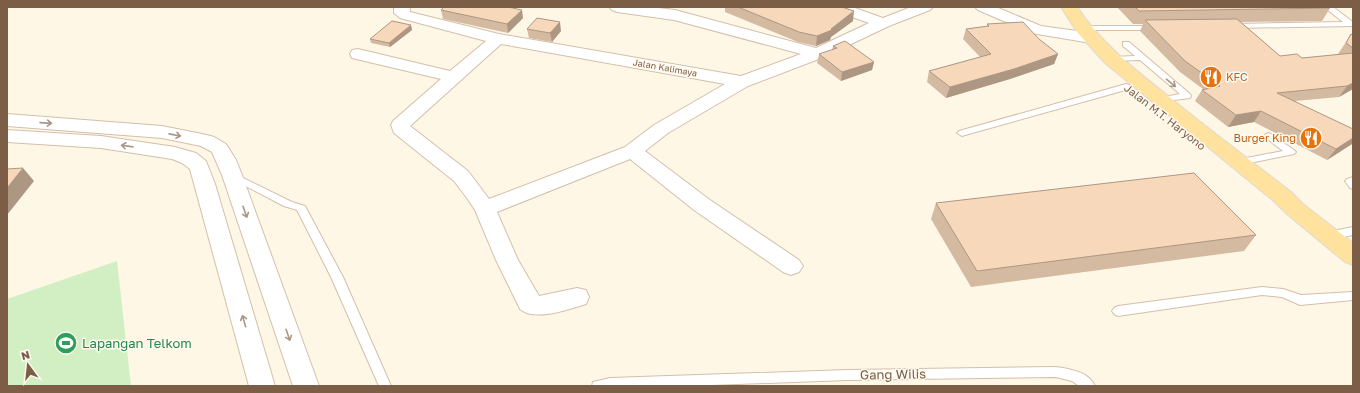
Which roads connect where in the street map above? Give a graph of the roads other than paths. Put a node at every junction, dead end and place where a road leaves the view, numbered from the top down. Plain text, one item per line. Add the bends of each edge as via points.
1 (402, 7) edge
2 (617, 7) edge
3 (837, 7) edge
4 (925, 7) edge
5 (983, 7) edge
6 (1053, 7) edge
7 (1069, 7) edge
8 (1328, 7) edge
9 (883, 23) junction
10 (1352, 24) edge
11 (1223, 26) edge
12 (1159, 28) edge
13 (1081, 34) junction
14 (498, 40) junction
15 (1126, 44) dead end
16 (818, 53) junction
17 (358, 54) dead end
18 (1140, 58) junction
19 (1111, 59) junction
20 (453, 77) junction
21 (742, 82) junction
22 (1126, 87) junction
23 (1161, 100) junction
24 (7, 120) edge
25 (114, 128) junction
26 (962, 133) dead end
27 (7, 136) edge
28 (1270, 136) dead end
29 (101, 142) junction
30 (632, 151) junction
31 (1239, 162) junction
32 (232, 175) junction
33 (1353, 180) edge
34 (205, 184) junction
35 (1353, 186) edge
36 (485, 209) junction
37 (1294, 209) junction
38 (1353, 231) edge
39 (1328, 236) junction
40 (1353, 256) edge
41 (791, 266) dead end
42 (1353, 296) edge
43 (577, 297) dead end
44 (1118, 311) dead end
45 (262, 386) edge
46 (306, 386) edge
47 (385, 386) edge
48 (598, 386) edge
49 (1089, 386) edge

1 - 14 street, Jalan Kalimaya via 402,13 405,15
2 - 16 street via 675,15
3 - 9 street
4 - 9 street
5 - 13 street via 1037,30
6 - 13 main road, Jalan M.T. Haryono
7 - 13 main road, Jalan M.T. Haryono
8 - 10 lane
9 - 16 street
10 - 11 lane
12 - 13 lane
13 - 19 main road, Jalan M.T. Haryono
13 - 22 main road, Jalan M.T. Haryono via 1093,60
14 - 20 street
14 - 21 street, Jalan Kalimaya
15 - 18 lane
16 - 21 street
17 - 20 street
18 - 19 lane
18 -> 23 lane via 1187,96
19 - 23 main road, Jalan M.T. Haryono
20 - 36 street via 400,125 461,176
21 - 30 street via 661,129
22 - 26 lane
22 - 37 main road, Jalan M.T. Haryono via 1228,167 1274,200
23 - 31 main road, Jalan M.T. Haryono
24 -> 25 street
25 - 29 street
25 -> 32 street via 162,132 207,140 218,148
27 - 29 street
28 - 31 lane via 1291,152
34 -> 29 street via 198,166 189,158 176,153
30 - 36 street
30 - 41 street via 702,205
31 - 37 main road, Jalan M.T. Haryono
32 - 34 street
32 -> 46 street
32 - 47 lane via 288,204 301,208 337,277
33 - 35 lane via 1350,181
45 -> 34 street
36 - 43 street via 506,260 532,305 538,306
37 - 39 main road, Jalan M.T. Haryono
38 - 39 lane
39 - 40 main road, Jalan M.T. Haryono
42 - 44 lane via 1300,300 1283,293 1262,291
48 - 49 lane, Gang Wilis via 610,383 848,375 1056,372 1075,376

